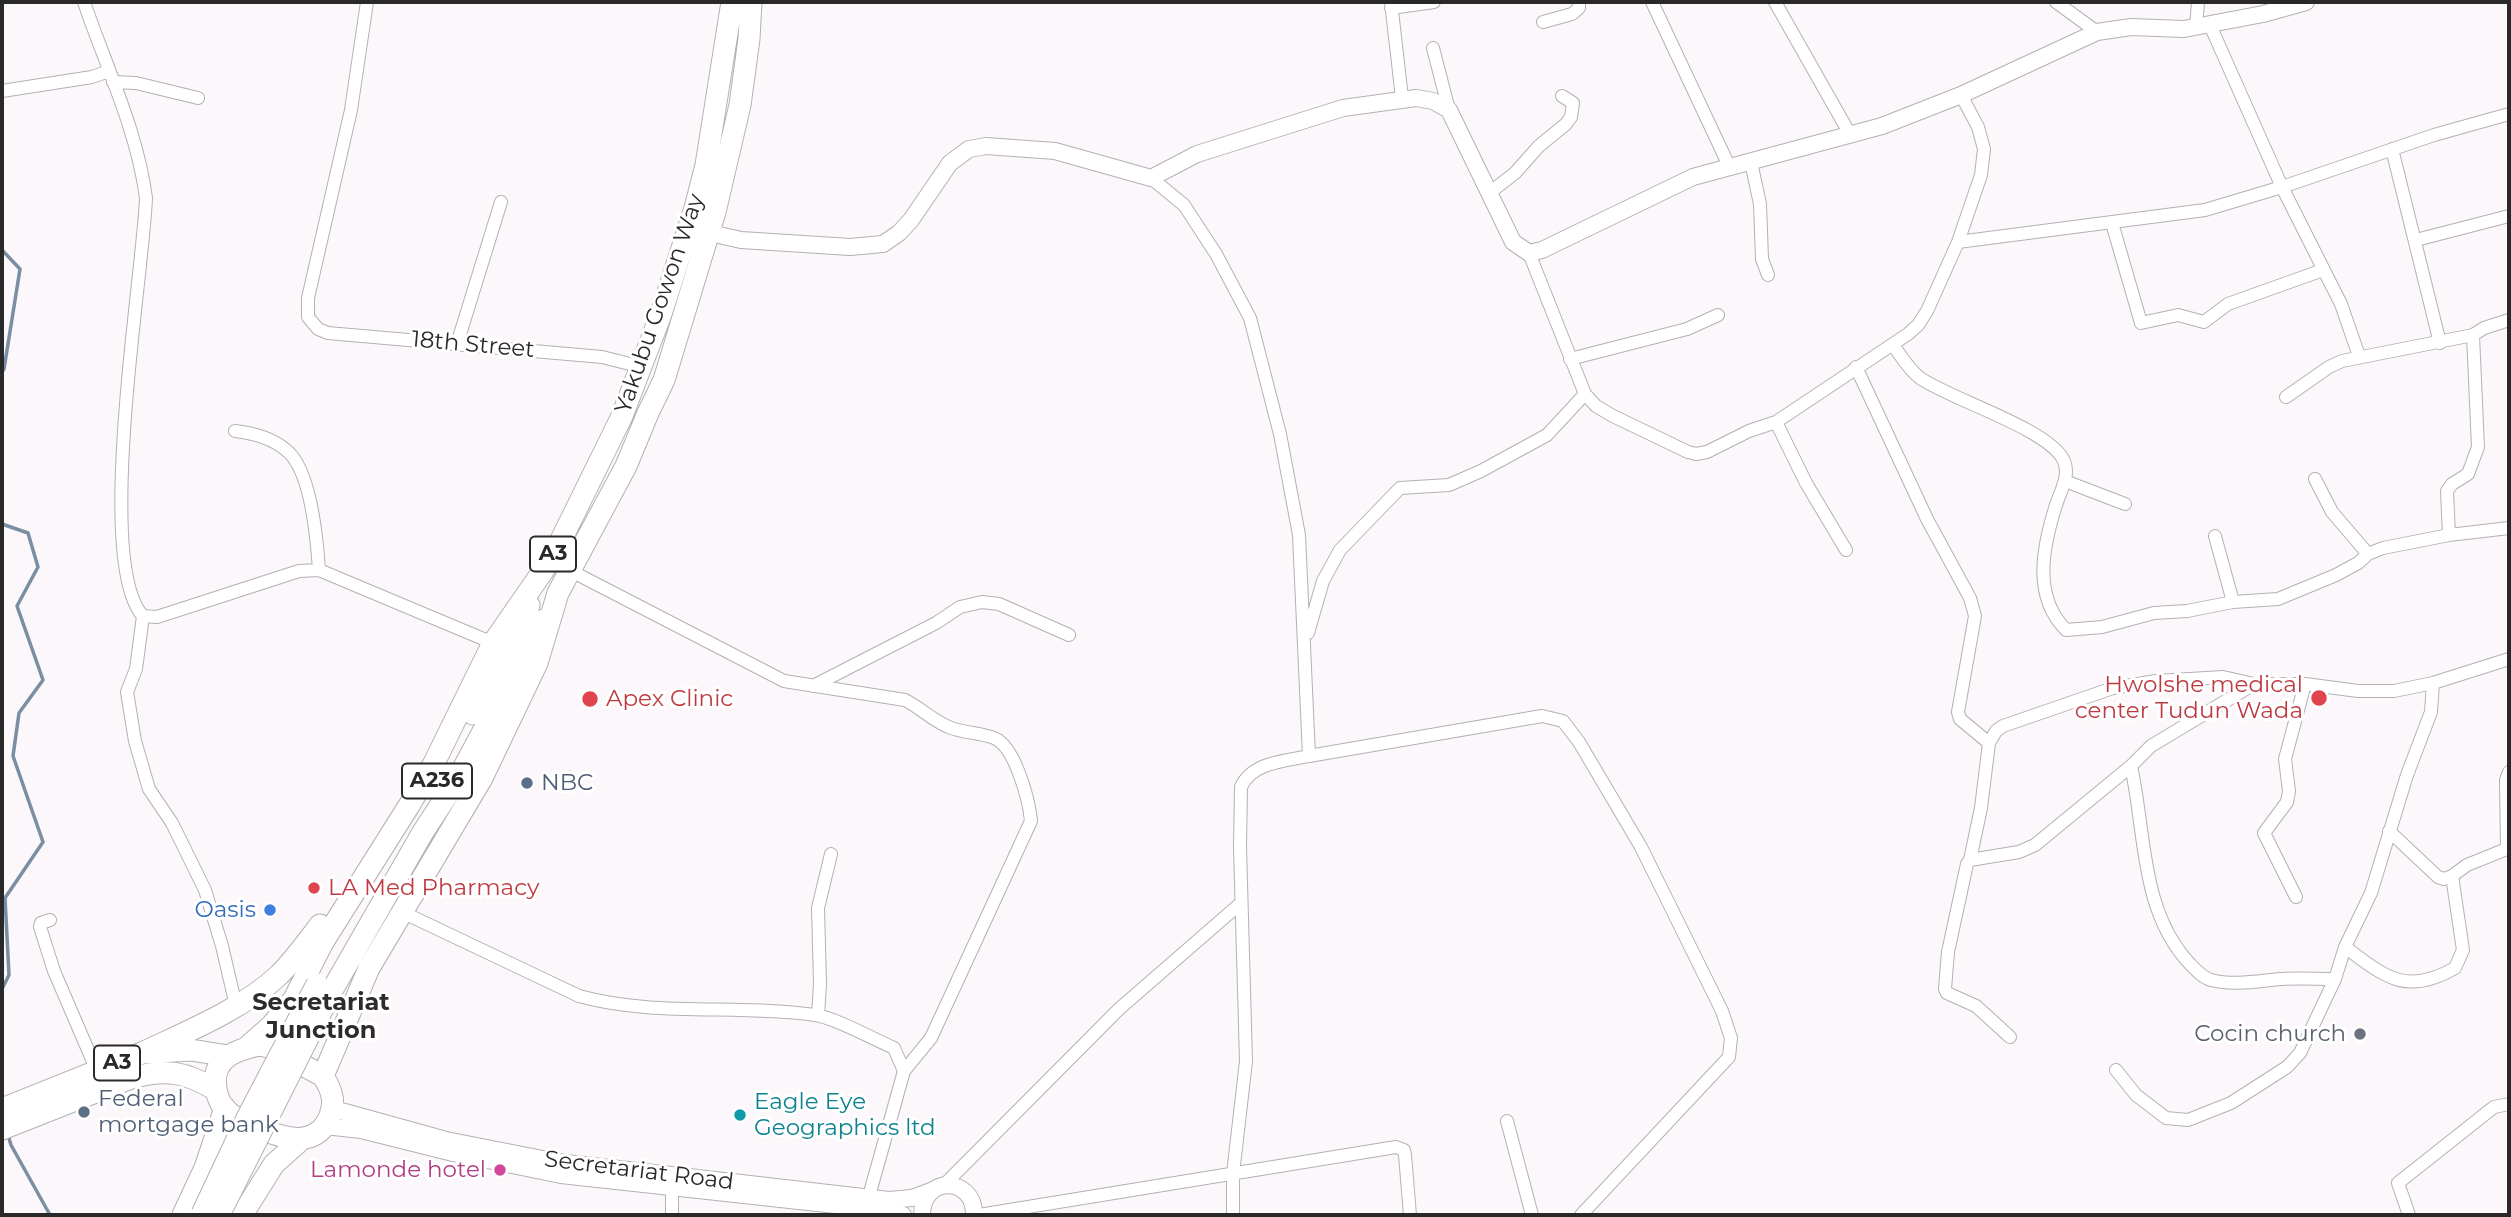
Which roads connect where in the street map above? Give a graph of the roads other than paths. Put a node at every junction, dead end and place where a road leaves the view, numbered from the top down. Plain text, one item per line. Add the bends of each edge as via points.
1 (84, 2) edge
2 (367, 2) edge
3 (732, 2) edge
4 (751, 2) edge
5 (1434, 2) edge
6 (1579, 2) edge
7 (1652, 2) edge
8 (1775, 2) edge
9 (2056, 2) edge
10 (2198, 2) edge
11 (2306, 2) edge
12 (1391, 5) edge
13 (1543, 22) dead end
14 (2203, 26) junction
15 (2097, 32) junction
16 (1433, 48) dead end
17 (111, 76) junction
18 (2, 91) edge
19 (1961, 95) junction
20 (1562, 96) dead end
21 (198, 98) dead end
22 (1402, 98) junction
23 (1449, 110) junction
24 (2509, 114) edge
25 (1851, 136) junction
26 (2392, 149) junction
27 (1751, 162) junction
28 (1730, 168) junction
29 (1151, 178) junction
30 (2281, 187) junction
31 (1488, 194) junction
32 (501, 202) dead end
33 (2509, 216) edge
34 (2112, 223) junction
35 (710, 233) junction
36 (2416, 240) junction
37 (1958, 242) junction
38 (1529, 253) junction
39 (2323, 270) junction
40 (1768, 275) dead end
41 (1718, 315) dead end
42 (2509, 320) edge
43 (2473, 335) junction
44 (2440, 343) junction
45 (457, 344) junction
46 (1893, 345) junction
47 (2359, 356) junction
48 (1570, 359) junction
49 (642, 367) junction
50 (1856, 367) junction
51 (1585, 394) junction
52 (2286, 397) dead end
53 (1776, 422) junction
54 (235, 431) dead end
55 (2315, 479) dead end
56 (2065, 481) junction
57 (2125, 504) dead end
58 (2509, 528) edge
59 (2449, 535) junction
60 (2215, 536) dead end
61 (1846, 550) dead end
62 (2368, 554) junction
63 (319, 570) junction
64 (543, 571) junction
65 (570, 571) junction
66 (558, 593) junction
67 (2234, 602) junction
68 (143, 616) junction
69 (1069, 635) dead end
70 (1305, 642) junction
71 (493, 643) junction
72 (2509, 659) edge
73 (2433, 683) junction
74 (2254, 684) junction
75 (2305, 684) junction
76 (813, 686) junction
77 (467, 696) junction
78 (1989, 743) junction
79 (1309, 756) junction
80 (2131, 766) junction
81 (2509, 772) edge
82 (2389, 831) junction
83 (2508, 848) edge
84 (831, 854) dead end
85 (1970, 860) junction
86 (2452, 876) junction
87 (2295, 897) dead end
88 (1241, 903) junction
89 (402, 912) junction
90 (50, 920) dead end
91 (2345, 947) junction
92 (2335, 979) junction
93 (324, 988) junction
94 (236, 1006) junction
95 (818, 1015) junction
96 (2010, 1037) dead end
97 (237, 1052) junction
98 (142, 1053) junction
99 (2116, 1070) dead end
100 (97, 1071) junction
101 (904, 1071) junction
102 (323, 1076) junction
103 (220, 1099) junction
104 (2509, 1104) edge
105 (8, 1117) edge
106 (340, 1119) junction
107 (1507, 1121) dead end
108 (300, 1140) junction
109 (1233, 1174) junction
110 (672, 1182) junction
111 (937, 1189) junction
112 (869, 1196) junction
113 (201, 1215) edge
114 (242, 1215) edge
115 (672, 1215) edge
116 (903, 1215) edge
117 (922, 1215) edge
118 (976, 1215) edge
119 (1233, 1215) edge
120 (1410, 1215) edge
121 (1532, 1215) edge
122 (1581, 1215) edge
123 (2409, 1215) edge

1 - 17 street
2 - 45 street, 18th Street via 351,110 308,298 308,317 328,333
3 - 49 highway, Yakubu Gowon Way / A3 via 706,165
4 - 35 highway, Yakubu Gowon Way / A3 via 740,105
5 - 12 street
6 - 13 street via 1572,14
7 - 28 street
8 - 25 street
9 - 15 street
10 - 14 street
11 - 14 street
12 - 22 street
14 - 15 street
14 - 30 street
15 - 19 street
16 - 23 street
17 - 18 street
17 - 21 street
17 - 68 street via 125,109 146,198 121,500 125,568 135,608
19 - 25 street
19 - 37 street via 1984,149 1981,175
20 - 31 street via 1573,103 1566,124
22 - 23 street via 1433,101
22 - 29 street via 1343,108 1197,154
23 - 31 street
24 - 26 street
25 - 27 street
26 - 30 street
26 - 36 street
27 - 28 street
27 - 40 street
28 - 38 street via 1693,177
29 - 35 street via 1055,151 986,146 969,149 950,163 911,220 883,244 782,243
29 - 70 street via 1184,205 1250,318 1280,434 1298,535
30 - 34 street via 2205,210
30 - 39 street
31 - 38 street via 1513,242
32 - 45 street
33 - 36 street
34 - 37 street
34 - 39 street via 2141,323 2178,315 2204,322 2228,304
35 - 65 highway, Yakubu Gowon Way / A3 via 664,380 626,466
36 - 44 street
37 - 46 street via 1919,325
38 - 48 street
39 - 47 street
41 - 48 street via 1687,329
42 - 43 street
43 - 44 street
43 - 59 street via 2478,447 2468,474 2447,491
44 - 47 street
45 - 49 street, 18th Street via 602,357
46 - 50 street
46 - 56 street via 1916,375 2033,433 2058,452 2066,468
47 - 52 street via 2329,367
48 - 51 street
49 - 64 highway, Yakubu Gowon Way / A3 via 591,481
50 - 53 street
50 - 78 street via 1927,519 1970,598 1975,616 1958,712 1960,719
51 - 53 street via 1596,406 1688,453 1707,452
51 - 70 street via 1547,435 1480,471 1449,485 1400,488 1340,550 1323,581
53 - 61 street via 1805,483
54 - 63 street via 276,443 297,463 306,486
55 - 62 street via 2332,512
56 - 57 street
56 - 67 street via 2048,534 2043,578 2045,594 2066,630
58 - 59 street
59 - 62 street
60 - 67 street
62 - 67 street via 2336,575 2278,599
63 - 68 street via 299,570 157,617
63 - 71 street
64 - 71 highway, Yakubu Gowon Way / A3
64 - 93 highway, A236 via 517,632 456,746 346,929
65 - 66 highway, Yakubu Gowon Way / A3
65 - 76 street via 785,681
66 - 89 highway, Yakubu Gowon Way / A3 via 537,663 482,778
66 - 93 highway, A236 via 457,780
68 - 94 street via 136,669 127,692 135,741 149,789 172,823 205,890
69 - 76 street via 999,604 960,607
70 - 79 street
71 - 77 highway, Yakubu Gowon Way / A3
72 - 73 street
73 - 75 street via 2394,691
73 - 82 street via 2431,712
74 - 75 street
74 - 78 street via 2223,677 2113,688 2003,726
74 - 80 street via 2161,739
75 - 87 street via 2286,759 2287,802 2264,833
76 - 101 street via 905,700 951,728 1002,741 1012,755 1030,813 1029,827 931,1038
77 - 94 highway via 304,948 277,977
77 - 97 highway, Yakubu Gowon Way / A3 via 416,794 323,942 293,999 272,1025
78 - 85 street
79 - 88 street via 1254,770 1245,778 1241,787
79 - 122 street via 1542,716 1563,721 1641,846 1722,1011 1731,1038 1729,1057
80 - 85 street via 2035,845
80 - 92 street via 2149,886 2163,922 2186,960 2207,979 2228,984
81 - 83 street
82 - 86 street via 2438,877
82 - 91 street via 2371,893
83 - 86 street
84 - 95 street via 818,908
85 - 96 street via 1948,952 1945,989 1976,1006
86 - 91 street via 2463,950 2455,968 2424,982 2406,982 2380,973
88 - 109 street via 1246,1061
88 - 111 street via 1119,1009
89 - 95 street via 579,996 605,1003
89 - 102 highway, Yakubu Gowon Way / A3 via 369,968
90 - 100 street via 41,922 40,927
91 - 92 street
92 - 99 street via 2300,1053 2287,1067 2231,1103 2188,1120 2166,1118 2136,1095
93 - 113 highway, A236, bridge via 242,1128
94 - 98 highway
95 - 101 street via 894,1048
97 - 98 highway, A3
97 - 102 highway via 259,1045 269,1047
97 - 103 highway via 217,1067
98 - 100 highway, A3
100 - 105 highway, A3
101 - 112 street
102 - 106 highway
103 - 105 highway, A3 via 194,1077 148,1073
103 - 108 highway via 237,1119
103 - 113 highway, A236 via 205,1168
104 - 123 street via 2494,1107 2398,1183
106 - 108 highway
106 - 110 street, Secretariat Road via 525,1169 596,1180
107 - 121 street
108 - 114 highway via 274,1164
109 - 118 street
109 - 119 street
109 - 120 street via 1396,1147 1404,1150
110 - 112 street, Secretariat Road
110 - 115 street
110 - 116 street, Secretariat Road
111 - 112 street, Secretariat Road via 901,1199
111 - 117 street via 922,1205
111 - 118 street via 958,1187 966,1192

